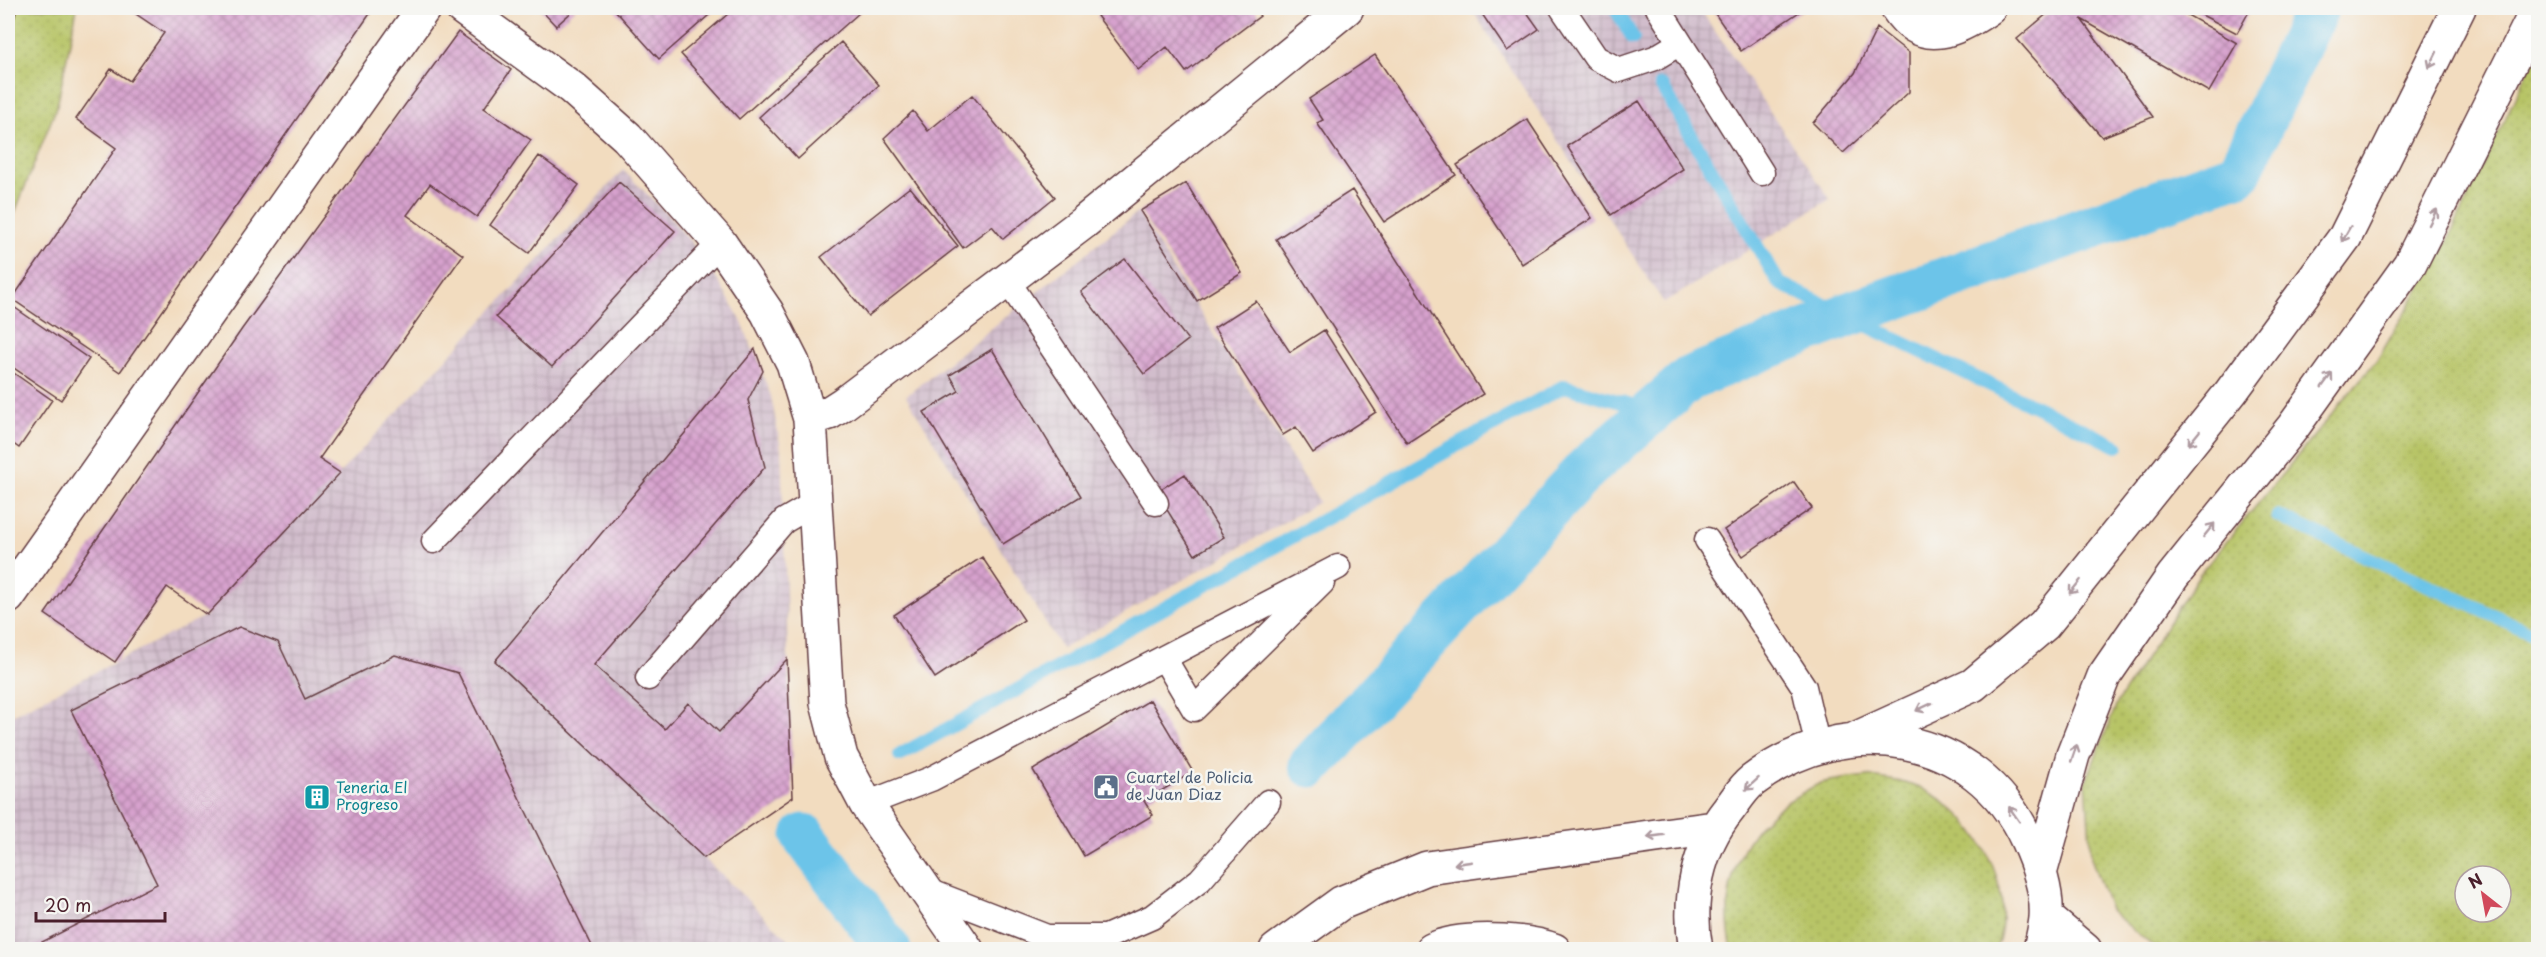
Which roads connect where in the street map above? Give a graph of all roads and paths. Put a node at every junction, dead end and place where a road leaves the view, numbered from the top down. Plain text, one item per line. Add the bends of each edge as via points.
1 (424, 8) edge
2 (462, 8) edge
3 (1562, 8) edge
4 (1658, 8) edge
5 (1898, 8) edge
6 (1989, 8) edge
7 (2459, 8) edge
8 (2538, 8) edge
9 (1331, 12) edge
10 (1680, 43) junction
11 (1762, 173) dead end
12 (720, 243) junction
13 (1007, 280) junction
14 (810, 419) junction
15 (815, 503) junction
16 (1156, 503) dead end
17 (1707, 540) dead end
18 (434, 541) dead end
19 (8, 597) edge
20 (1164, 657) junction
21 (648, 678) dead end
22 (1857, 738) junction
23 (1818, 747) junction
24 (1268, 802) dead end
25 (866, 804) junction
26 (1714, 828) junction
27 (2041, 870) junction
28 (926, 890) junction
29 (2046, 917) junction
30 (967, 950) edge
31 (1276, 950) edge
32 (1432, 950) edge
33 (1554, 950) edge
34 (1696, 950) edge
35 (2040, 950) edge
36 (2085, 950) edge

1 - 19 street
2 - 12 street via 572,88 627,137
3 - 10 lane via 1596,58 1619,70 1655,58
4 - 10 lane
5 - 6 street via 1914,25 1933,33 1952,29
7 -> 22 street via 2345,237 2231,392 2044,625 1973,685
27 -> 8 street via 2073,755 2104,676 2173,576 2293,428 2410,264
9 - 13 street via 1083,223
10 - 11 lane
12 - 14 street via 767,312 793,363
12 - 18 lane
13 - 14 street via 843,404
13 - 16 lane
14 - 15 street
15 - 21 lane via 784,521
15 - 25 street via 827,703 841,757
17 - 23 lane via 1804,687
20 - 20 lane via 1194,709 1338,567 1174,652
20 - 25 lane via 931,779
22 - 23 street
27 -> 22 street via 2016,814 1973,770 1918,743
23 -> 26 street via 1800,751 1751,782
24 - 28 lane via 1200,880 1152,917 1106,937 1047,937
25 - 28 street
26 -> 31 street via 1427,868 1341,903
26 - 34 street via 1696,874 1692,924
27 - 29 street
28 - 30 street
29 - 35 street
29 - 36 street
32 - 33 street via 1447,942 1537,943

